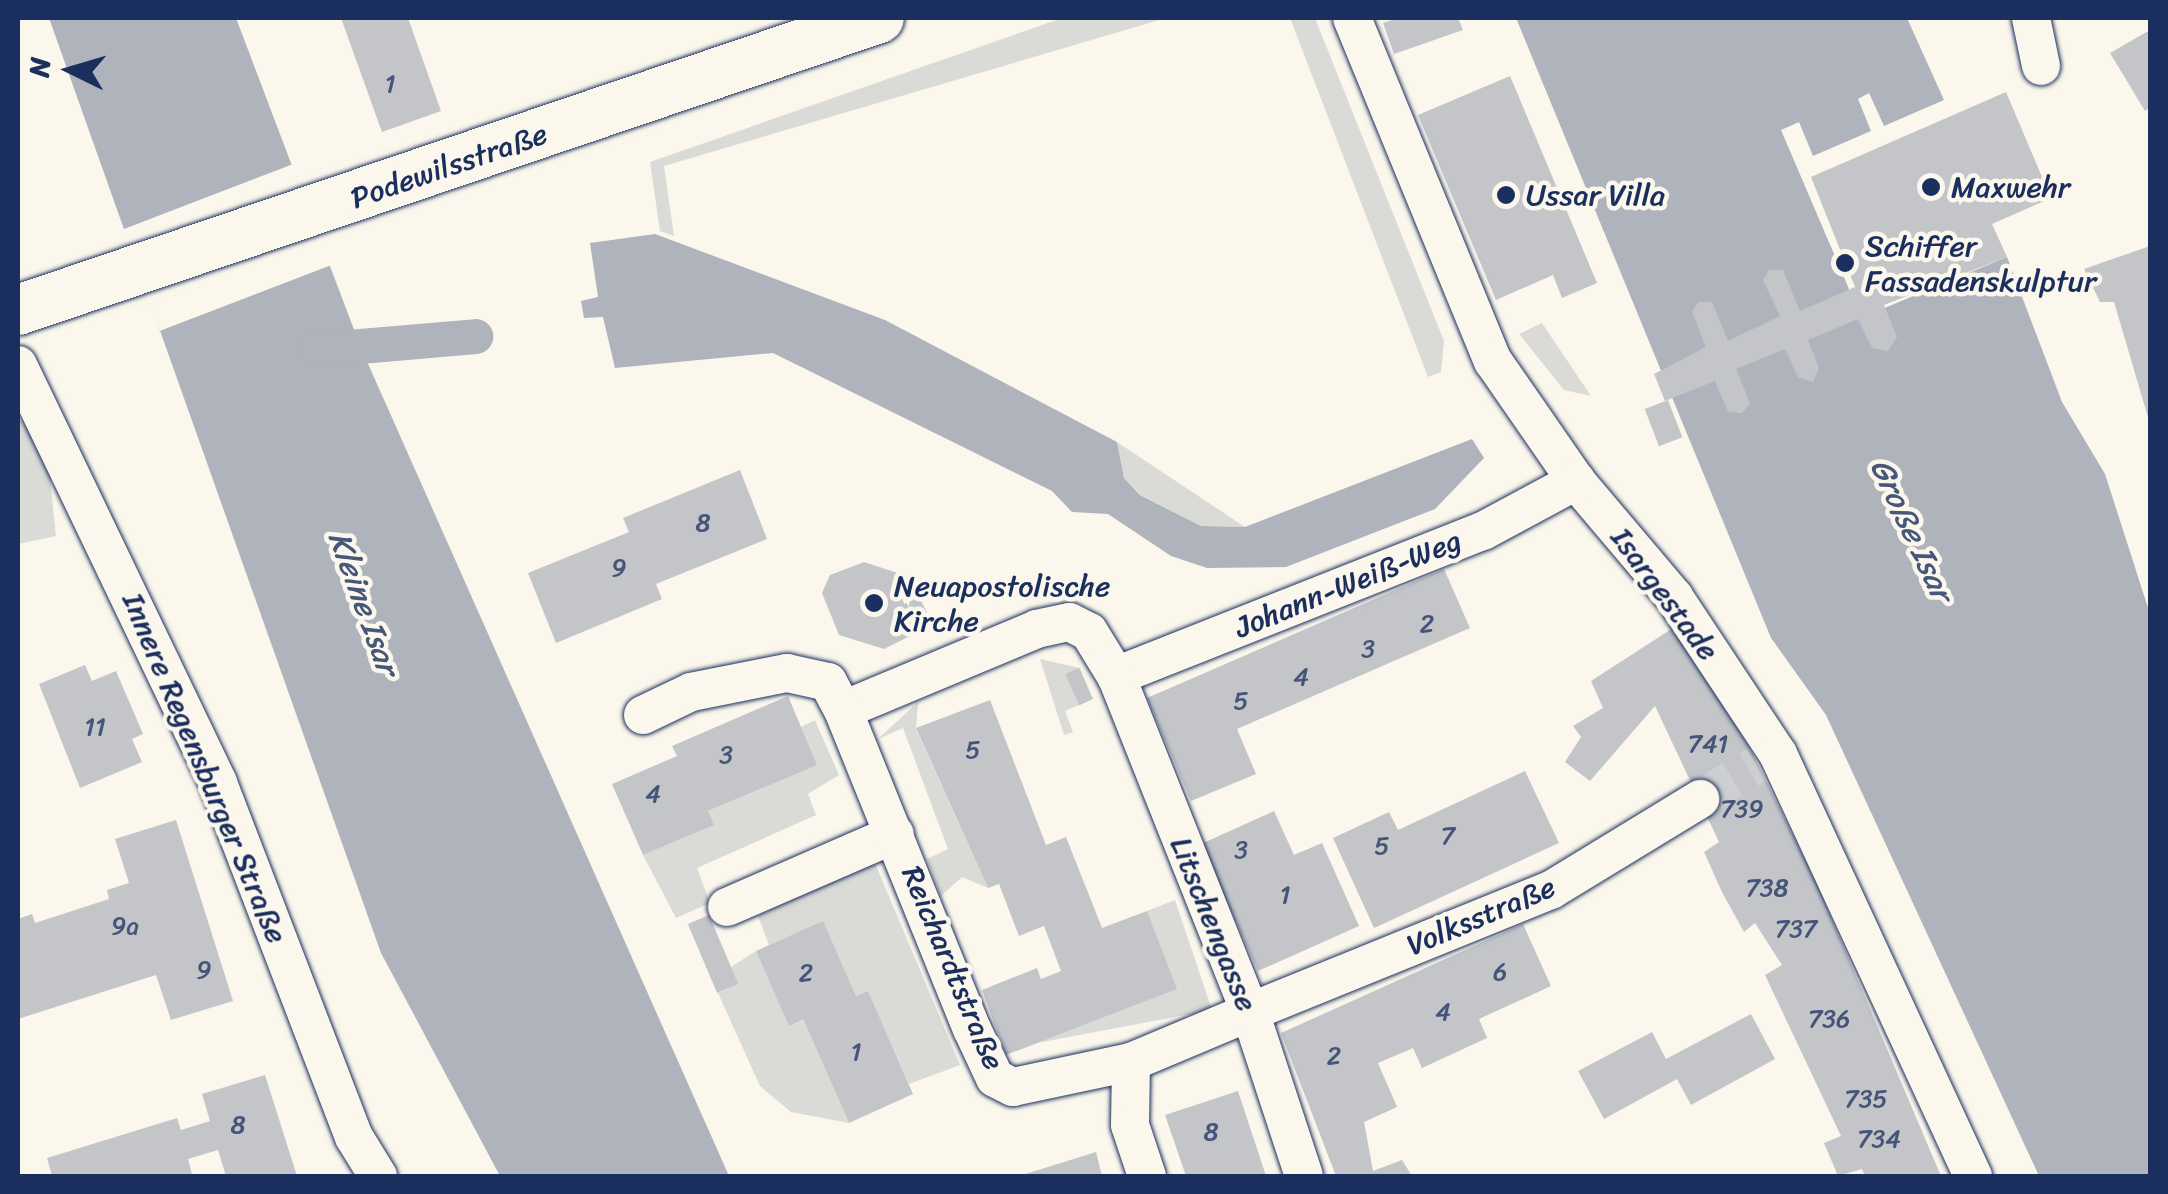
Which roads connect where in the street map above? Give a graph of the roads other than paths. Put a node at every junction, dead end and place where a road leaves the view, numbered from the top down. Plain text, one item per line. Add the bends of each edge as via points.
1 (880, 18) edge
2 (1352, 18) edge
3 (2031, 18) edge
4 (2042, 66) dead end
5 (34, 305) edge
6 (18, 365) edge
7 (1576, 482) junction
8 (1116, 676) junction
9 (843, 710) junction
10 (643, 716) dead end
11 (1700, 799) tunnel mouth
12 (895, 834) junction
13 (727, 907) dead end
14 (1250, 1012) junction
15 (1131, 1062) junction
16 (378, 1176) edge
17 (1147, 1176) edge
18 (1304, 1176) edge
19 (1973, 1176) edge

1 - 5 main road, Podewilsstraße
2 - 7 street, Isargestade via 1493,361
3 - 4 street
6 - 16 street, Innere Regensburger Straße via 218,783 354,1137
7 - 8 street, Johann-Weiß-Weg via 1483,530
7 - 19 street, Isargestade via 1674,596 1767,759
8 - 9 street via 1089,632 1069,622
8 - 14 street, Litschengasse
9 - 10 street, Reichardtstraße via 828,682 787,673 690,692
9 - 12 street, Reichardtstraße
11 - 14 street, Volksstraße via 1551,890
12 - 13 street, Reichardtstraße
12 - 15 street, Reichardtstraße via 996,1078 1033,1088
14 - 15 street, Reichardtstraße
14 - 18 street, Litschengasse
15 - 17 street via 1130,1125

